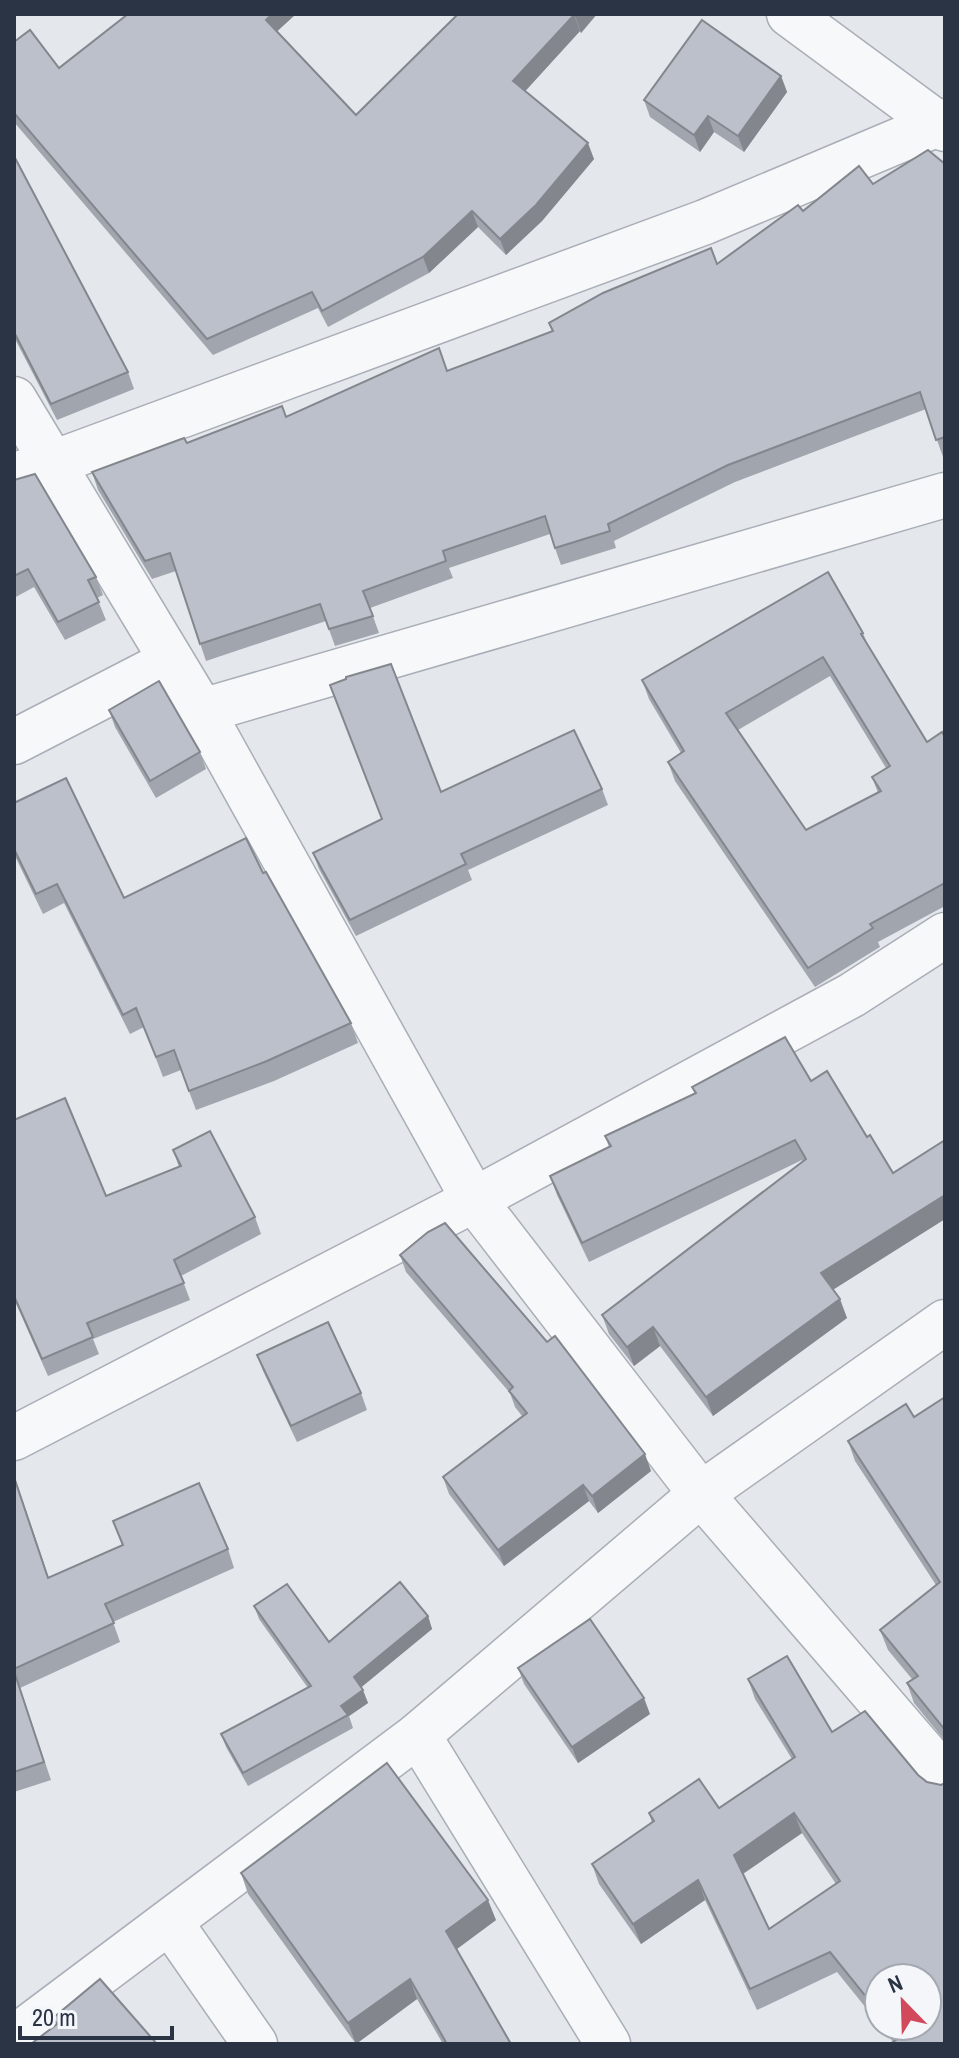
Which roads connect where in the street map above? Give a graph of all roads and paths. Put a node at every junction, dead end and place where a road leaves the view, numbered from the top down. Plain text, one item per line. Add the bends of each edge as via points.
1 (789, 14) edge
2 (943, 125) edge
3 (14, 399) edge
4 (34, 469) edge
5 (945, 495) edge
6 (171, 661) junction
7 (202, 711) junction
8 (14, 742) edge
9 (945, 935) edge
10 (474, 1200) junction
11 (945, 1322) edge
12 (14, 1438) edge
13 (701, 1494) junction
14 (418, 1735) junction
15 (945, 1780) edge
16 (170, 1922) junction
17 (14, 2038) edge
18 (255, 2044) edge
19 (608, 2044) edge

1 - 2 street
2 - 4 street via 705,222
3 - 4 street
4 - 6 street
5 - 7 street
6 - 7 street
6 - 8 street
7 - 10 street
9 - 10 street via 852,995
10 - 12 street
10 - 13 street
11 - 13 street
13 - 14 street
13 - 15 street
14 - 16 street
14 - 19 street
16 - 17 street
16 - 18 street

